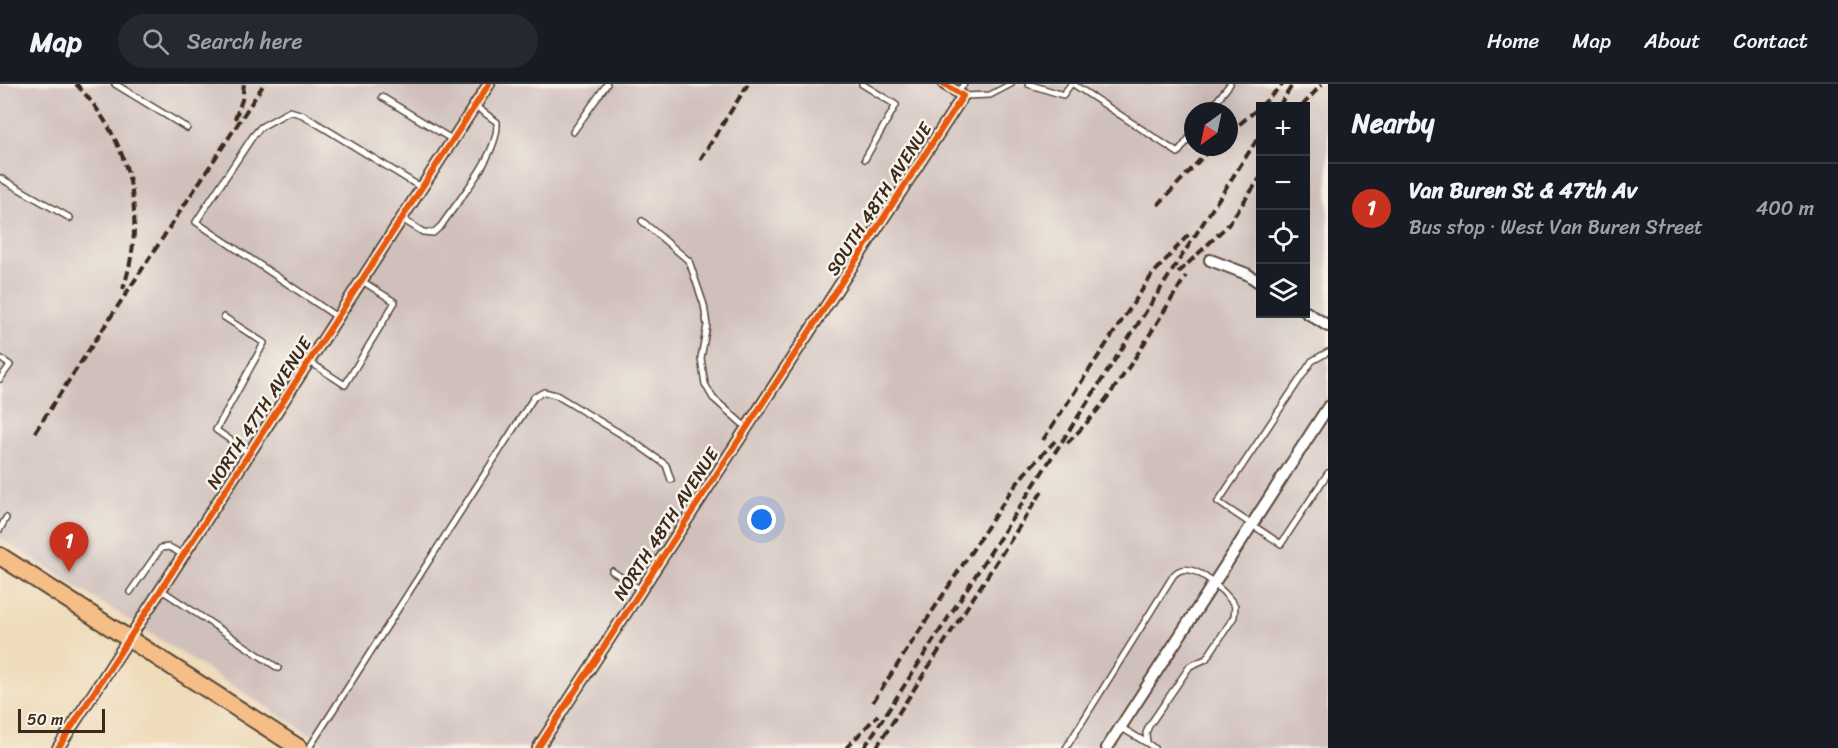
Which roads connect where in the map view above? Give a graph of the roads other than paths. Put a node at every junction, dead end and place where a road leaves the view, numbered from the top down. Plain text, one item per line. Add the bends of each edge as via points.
1 (115, 84) edge
2 (607, 84) edge
3 (862, 84) edge
4 (944, 84) edge
5 (1011, 84) edge
6 (1028, 84) edge
7 (1072, 84) edge
8 (1230, 84) edge
9 (486, 89) edge
10 (961, 91) edge
11 (382, 97) dead end
12 (1216, 102) edge
13 (475, 106) junction
14 (187, 129) dead end
15 (573, 132) dead end
16 (453, 140) junction
17 (1184, 145) edge
18 (865, 159) dead end
19 (0, 178) edge
20 (422, 188) junction
21 (70, 218) dead end
22 (402, 219) junction
23 (642, 221) dead end
24 (1210, 260) dead end
25 (362, 280) junction
26 (1256, 280) edge
27 (1310, 315) edge
28 (224, 317) dead end
29 (820, 317) joint
30 (339, 318) junction
31 (1328, 326) edge
32 (1328, 352) edge
33 (0, 358) edge
34 (310, 362) junction
35 (0, 379) edge
36 (1328, 406) edge
37 (1324, 420) edge
38 (747, 428) junction
39 (251, 454) junction
40 (1328, 473) edge
41 (671, 480) dead end
42 (6, 518) dead end
43 (1251, 524) junction
44 (0, 529) edge
45 (0, 556) edge
46 (185, 556) junction
47 (612, 571) dead end
48 (1213, 584) junction
49 (641, 590) junction
50 (163, 591) junction
51 (130, 592) dead end
52 (131, 640) junction
53 (278, 668) dead end
54 (1120, 727) junction
55 (1147, 744) junction
56 (58, 748) edge
57 (299, 748) edge
58 (309, 748) edge
59 (538, 748) edge
60 (1066, 748) edge
61 (1107, 748) edge
62 (1154, 748) edge

1 - 14 lane
2 - 15 lane
3 - 18 lane via 896,105
4 - 10 street
5 - 10 lane via 990,95
6 - 7 lane via 1063,95
7 - 17 lane via 1178,153
8 - 12 lane
9 - 13 street, NORTH 47TH AVENUE
10 - 29 street, SOUTH 48TH AVENUE
11 - 16 lane
13 - 16 street, NORTH 47TH AVENUE
13 - 22 lane via 497,122 498,135 489,155 433,233 423,232
16 - 20 street, NORTH 47TH AVENUE
19 - 21 lane
20 - 22 street, NORTH 47TH AVENUE
20 - 30 lane via 290,111 261,127 196,222
22 - 25 street, NORTH 47TH AVENUE
23 - 38 lane via 689,261 707,325 701,358 705,384 713,398
24 - 26 street
25 - 30 street, NORTH 47TH AVENUE
25 - 34 lane via 395,302 345,385
27 - 31 street
28 - 39 lane via 264,343 216,430
29 - 38 street, NORTH 48TH AVENUE
30 - 34 street, NORTH 47TH AVENUE
32 - 43 lane via 1312,361 1218,502
33 - 35 lane via 10,365
34 - 39 street, NORTH 47TH AVENUE
36 - 37 street
37 - 43 street
38 - 49 street, NORTH 48TH AVENUE
39 - 46 street, NORTH 47TH AVENUE
40 - 43 lane via 1281,544
41 - 58 lane via 666,465 631,440 556,395 544,392 534,397
42 - 44 lane
43 - 48 street
45 - 52 main road
46 - 50 street, NORTH 47TH AVENUE
46 - 51 lane via 169,547 161,548
47 - 49 lane
48 - 54 street
48 - 55 lane via 1235,606 1234,617 1206,659 1190,666 1149,726
48 - 60 lane via 1194,570 1177,571
49 - 59 street, NORTH 48TH AVENUE
50 - 52 street, NORTH 47TH AVENUE
50 - 53 lane
52 - 56 street, NORTH 47TH AVENUE
52 - 57 main road
54 - 55 lane
54 - 61 street
55 - 62 lane

